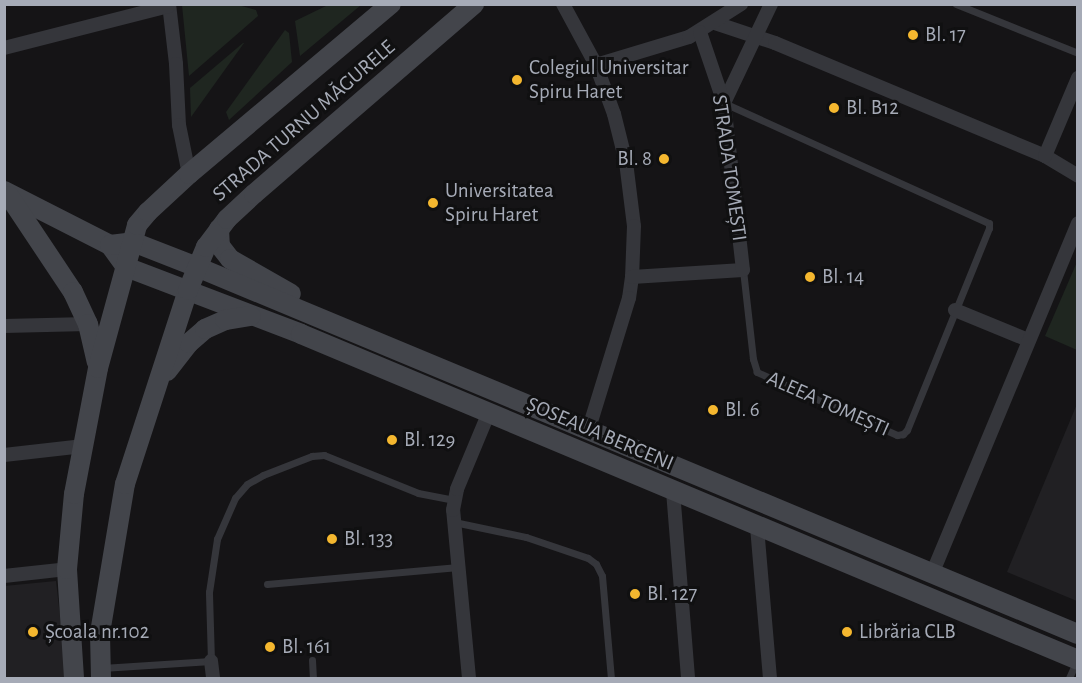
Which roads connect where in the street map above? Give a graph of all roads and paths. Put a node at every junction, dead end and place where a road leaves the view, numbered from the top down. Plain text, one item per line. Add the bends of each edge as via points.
1 (391, 4) edge
2 (474, 4) edge
3 (563, 4) edge
4 (741, 4) edge
5 (771, 4) edge
6 (956, 4) edge
7 (169, 5) edge
8 (715, 23) junction
9 (700, 32) junction
10 (756, 36) junction
11 (4, 48) edge
12 (1077, 53) edge
13 (597, 65) junction
14 (1077, 78) edge
15 (724, 103) junction
16 (1045, 156) junction
17 (189, 174) junction
18 (1077, 176) edge
19 (5, 191) edge
20 (1077, 223) edge
21 (219, 229) junction
22 (132, 242) junction
23 (110, 245) junction
24 (196, 267) junction
25 (134, 270) junction
26 (743, 270) junction
27 (171, 275) junction
28 (632, 277) junction
29 (188, 290) junction
30 (955, 310) junction
31 (255, 315) junction
32 (327, 320) junction
33 (88, 324) junction
34 (4, 326) edge
35 (1028, 340) junction
36 (98, 368) junction
37 (156, 388) junction
38 (497, 392) junction
39 (489, 412) junction
40 (588, 431) junction
41 (83, 446) junction
42 (4, 454) edge
43 (673, 491) junction
44 (454, 500) junction
45 (454, 522) junction
46 (757, 526) junction
47 (458, 567) junction
48 (67, 569) junction
49 (932, 574) junction
50 (4, 576) edge
51 (267, 584) dead end
52 (1077, 634) edge
53 (312, 660) dead end
54 (1077, 660) edge
55 (212, 661) junction
56 (100, 674) edge
57 (74, 678) edge
58 (213, 678) edge
59 (313, 678) edge
60 (469, 678) edge
61 (611, 678) edge
62 (688, 678) edge
63 (770, 678) edge
64 (1069, 678) edge

1 - 17 main road, STRADA TURNU MĂGURELE
2 - 21 main road, STRADA TURNU MĂGURELE via 271,179
3 - 13 street
4 - 8 street
5 - 10 street
6 - 12 lane
7 - 11 street
7 - 17 street via 179,125
8 - 9 street
8 - 10 street
9 - 13 street
9 - 15 street, STRADA TOMEȘTI
10 - 15 street
10 - 16 street
13 - 28 street via 614,114 629,178 634,226
14 - 16 street
15 - 26 street, STRADA TOMEȘTI
15 - 30 lane, ALEEA TOMEȘTI via 989,223
16 - 18 street
17 - 22 main road, STRADA TURNU MĂGURELE via 144,216
19 - 23 main road
19 - 33 main road via 66,280
20 - 35 street
21 - 24 main road, STRADA TURNU MĂGURELE
21 - 32 main road via 220,246 230,259 311,306
22 - 23 main road, ȘOSEAUA BERCENI
22 - 24 main road, ȘOSEAUA BERCENI
22 - 25 main road, STRADA TURNU MĂGURELE
22 - 27 main road via 141,254
23 - 25 main road
24 - 27 main road
24 - 29 main road, STRADA TURNU MĂGURELE
24 - 32 main road, ȘOSEAUA BERCENI
25 - 27 main road
25 - 29 main road, ȘOSEAUA BERCENI
25 - 36 main road, STRADA TURNU MĂGURELE
26 - 28 street, STRADA TOMEȘTI
26 - 30 lane, ALEEA TOMEȘTI via 757,372 897,435 907,430
27 - 29 main road
28 - 40 street via 620,332
29 - 31 main road, ȘOSEAUA BERCENI
29 - 37 main road, STRADA TURNU MĂGURELE
30 - 35 street
31 - 37 main road via 225,320 205,329 185,348
31 - 39 main road, ȘOSEAUA BERCENI
32 - 38 main road, ȘOSEAUA BERCENI
33 - 34 street
33 - 36 main road
35 - 49 street
36 - 41 main road, STRADA TURNU MĂGURELE
37 - 56 main road, STRADA TURNU MĂGURELE via 119,512 100,633
38 - 39 main road
38 - 40 main road, ȘOSEAUA BERCENI
39 - 43 main road, ȘOSEAUA BERCENI
39 - 44 street
40 - 49 main road, ȘOSEAUA BERCENI
41 - 42 street
41 - 48 main road, STRADA TURNU MĂGURELE via 70,522
43 - 46 main road, ȘOSEAUA BERCENI
43 - 62 street
44 - 45 street
44 - 55 lane via 418,494 324,455 306,458 247,484 222,524 213,556 208,599
45 - 47 street
45 - 61 lane via 537,540 596,564 602,576
46 - 54 main road, ȘOSEAUA BERCENI
46 - 63 street
47 - 51 lane
47 - 60 street
48 - 50 street
48 - 57 main road, STRADA TURNU MĂGURELE
49 - 52 main road, ȘOSEAUA BERCENI
53 - 59 lane
54 - 64 lane
55 - 56 lane
55 - 58 street

